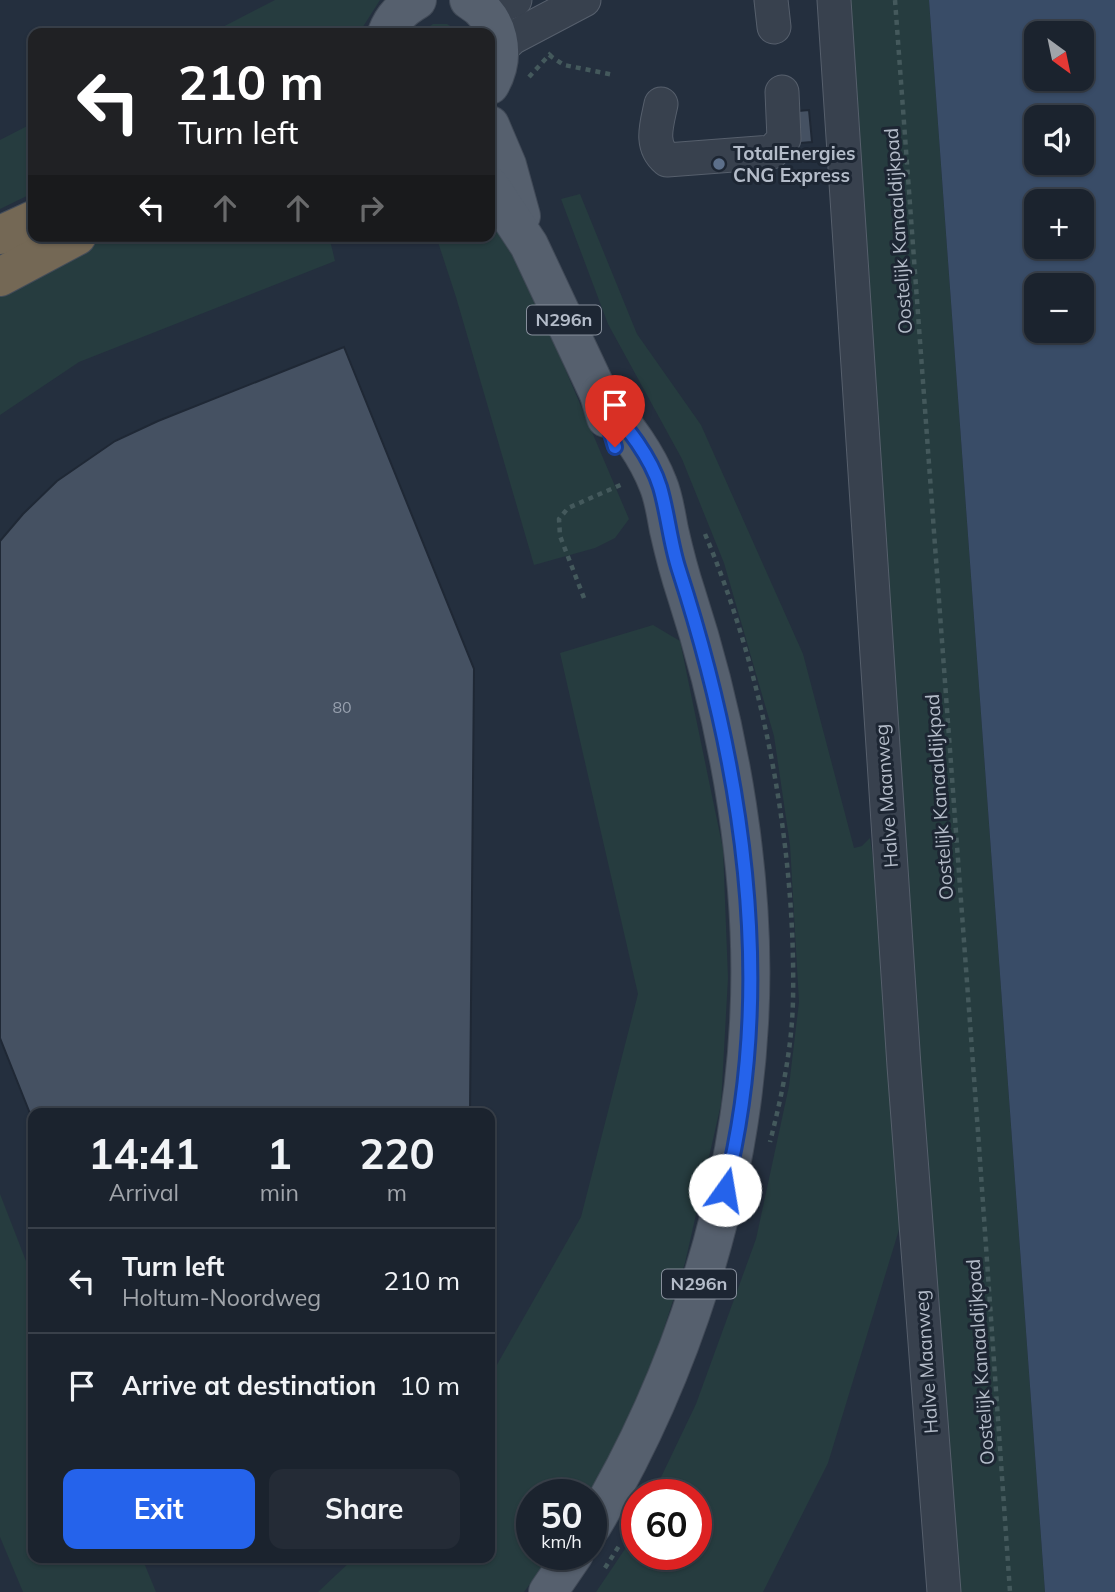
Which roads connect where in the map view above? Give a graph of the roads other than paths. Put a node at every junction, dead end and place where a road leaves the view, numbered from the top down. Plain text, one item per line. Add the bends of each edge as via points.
1 (584, 0) edge
2 (834, 0) edge
3 (489, 3) edge
4 (493, 28) edge
5 (495, 33) edge
6 (500, 49) junction
7 (495, 74) edge
8 (782, 92) dead end
9 (661, 104) dead end
10 (495, 137) edge
11 (495, 194) edge
12 (28, 222) edge
13 (0, 235) edge
14 (66, 242) edge
15 (529, 245) junction
16 (0, 277) edge
17 (599, 394) junction
18 (676, 561) junction
19 (607, 1497) edge
20 (563, 1570) edge
21 (548, 1592) edge
22 (944, 1592) edge

1 - 6 street
2 - 22 street, Halve Maanweg via 904,1066
3 - 4 main road
5 - 6 main road
6 - 7 main road
8 - 9 street via 784,139 772,152 667,160 655,135
10 - 15 main road, N296n
11 - 15 main road, N296n
12 - 13 highway
14 - 16 highway
15 - 17 main road, N296n
17 - 18 main road, N296n via 630,480
17 - 18 main road, N296n via 634,437 656,478
18 - 19 main road, N296n via 699,633 736,801 750,941 749,1024 731,1166 693,1302 640,1435
20 - 21 main road

